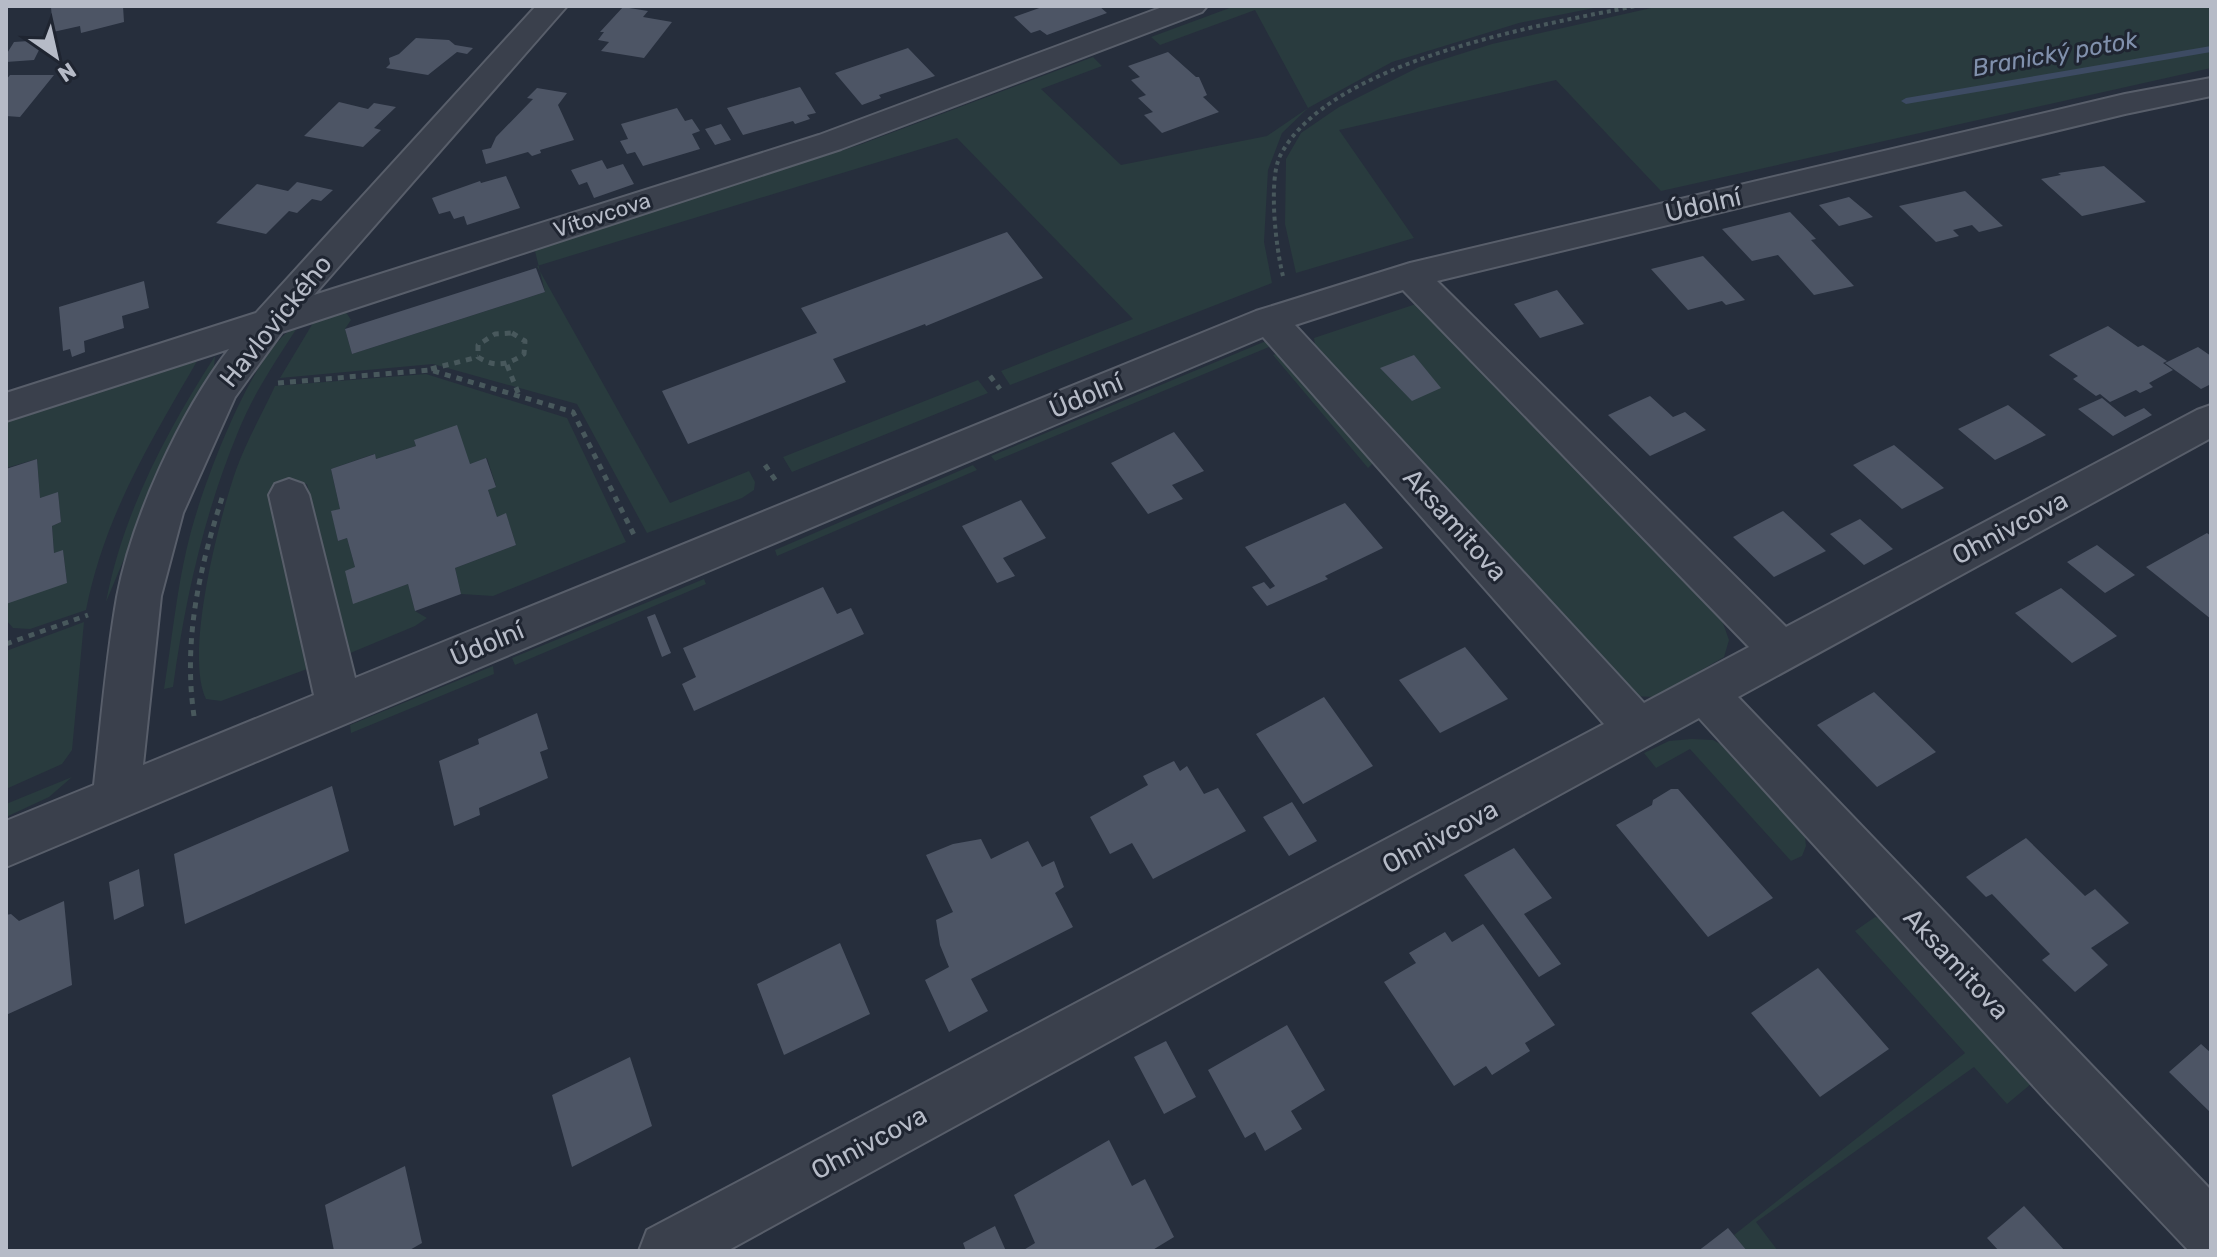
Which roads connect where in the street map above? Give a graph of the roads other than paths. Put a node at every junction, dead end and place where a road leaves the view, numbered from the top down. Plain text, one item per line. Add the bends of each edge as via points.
1 (552, 6) edge
2 (1192, 6) edge
3 (2211, 87) edge
4 (1410, 275) junction
5 (1281, 316) junction
6 (269, 322) junction
7 (6, 407) edge
8 (2211, 420) edge
9 (289, 495) dead end
10 (1781, 651) junction
11 (1705, 693) junction
12 (339, 706) junction
13 (1639, 730) junction
14 (116, 798) junction
15 (6, 844) edge
16 (2211, 1232) edge
17 (668, 1251) edge

1 - 6 street, Havlovického
2 - 6 street, Vítovcova via 830,142
3 - 4 street, Údolní via 1440,250
4 - 5 street, Údolní
4 - 10 street
5 - 12 street, Údolní
5 - 13 street, Aksamitova
6 - 7 street, Vítovcova
6 - 14 street, Havlovického via 218,391 162,513 139,596
8 - 10 street, Ohnivcova
9 - 12 street
10 - 11 street, Ohnivcova
11 - 13 street, Ohnivcova
11 - 16 street, Aksamitova
12 - 14 street, Údolní
13 - 17 street, Ohnivcova
14 - 15 street, Údolní

